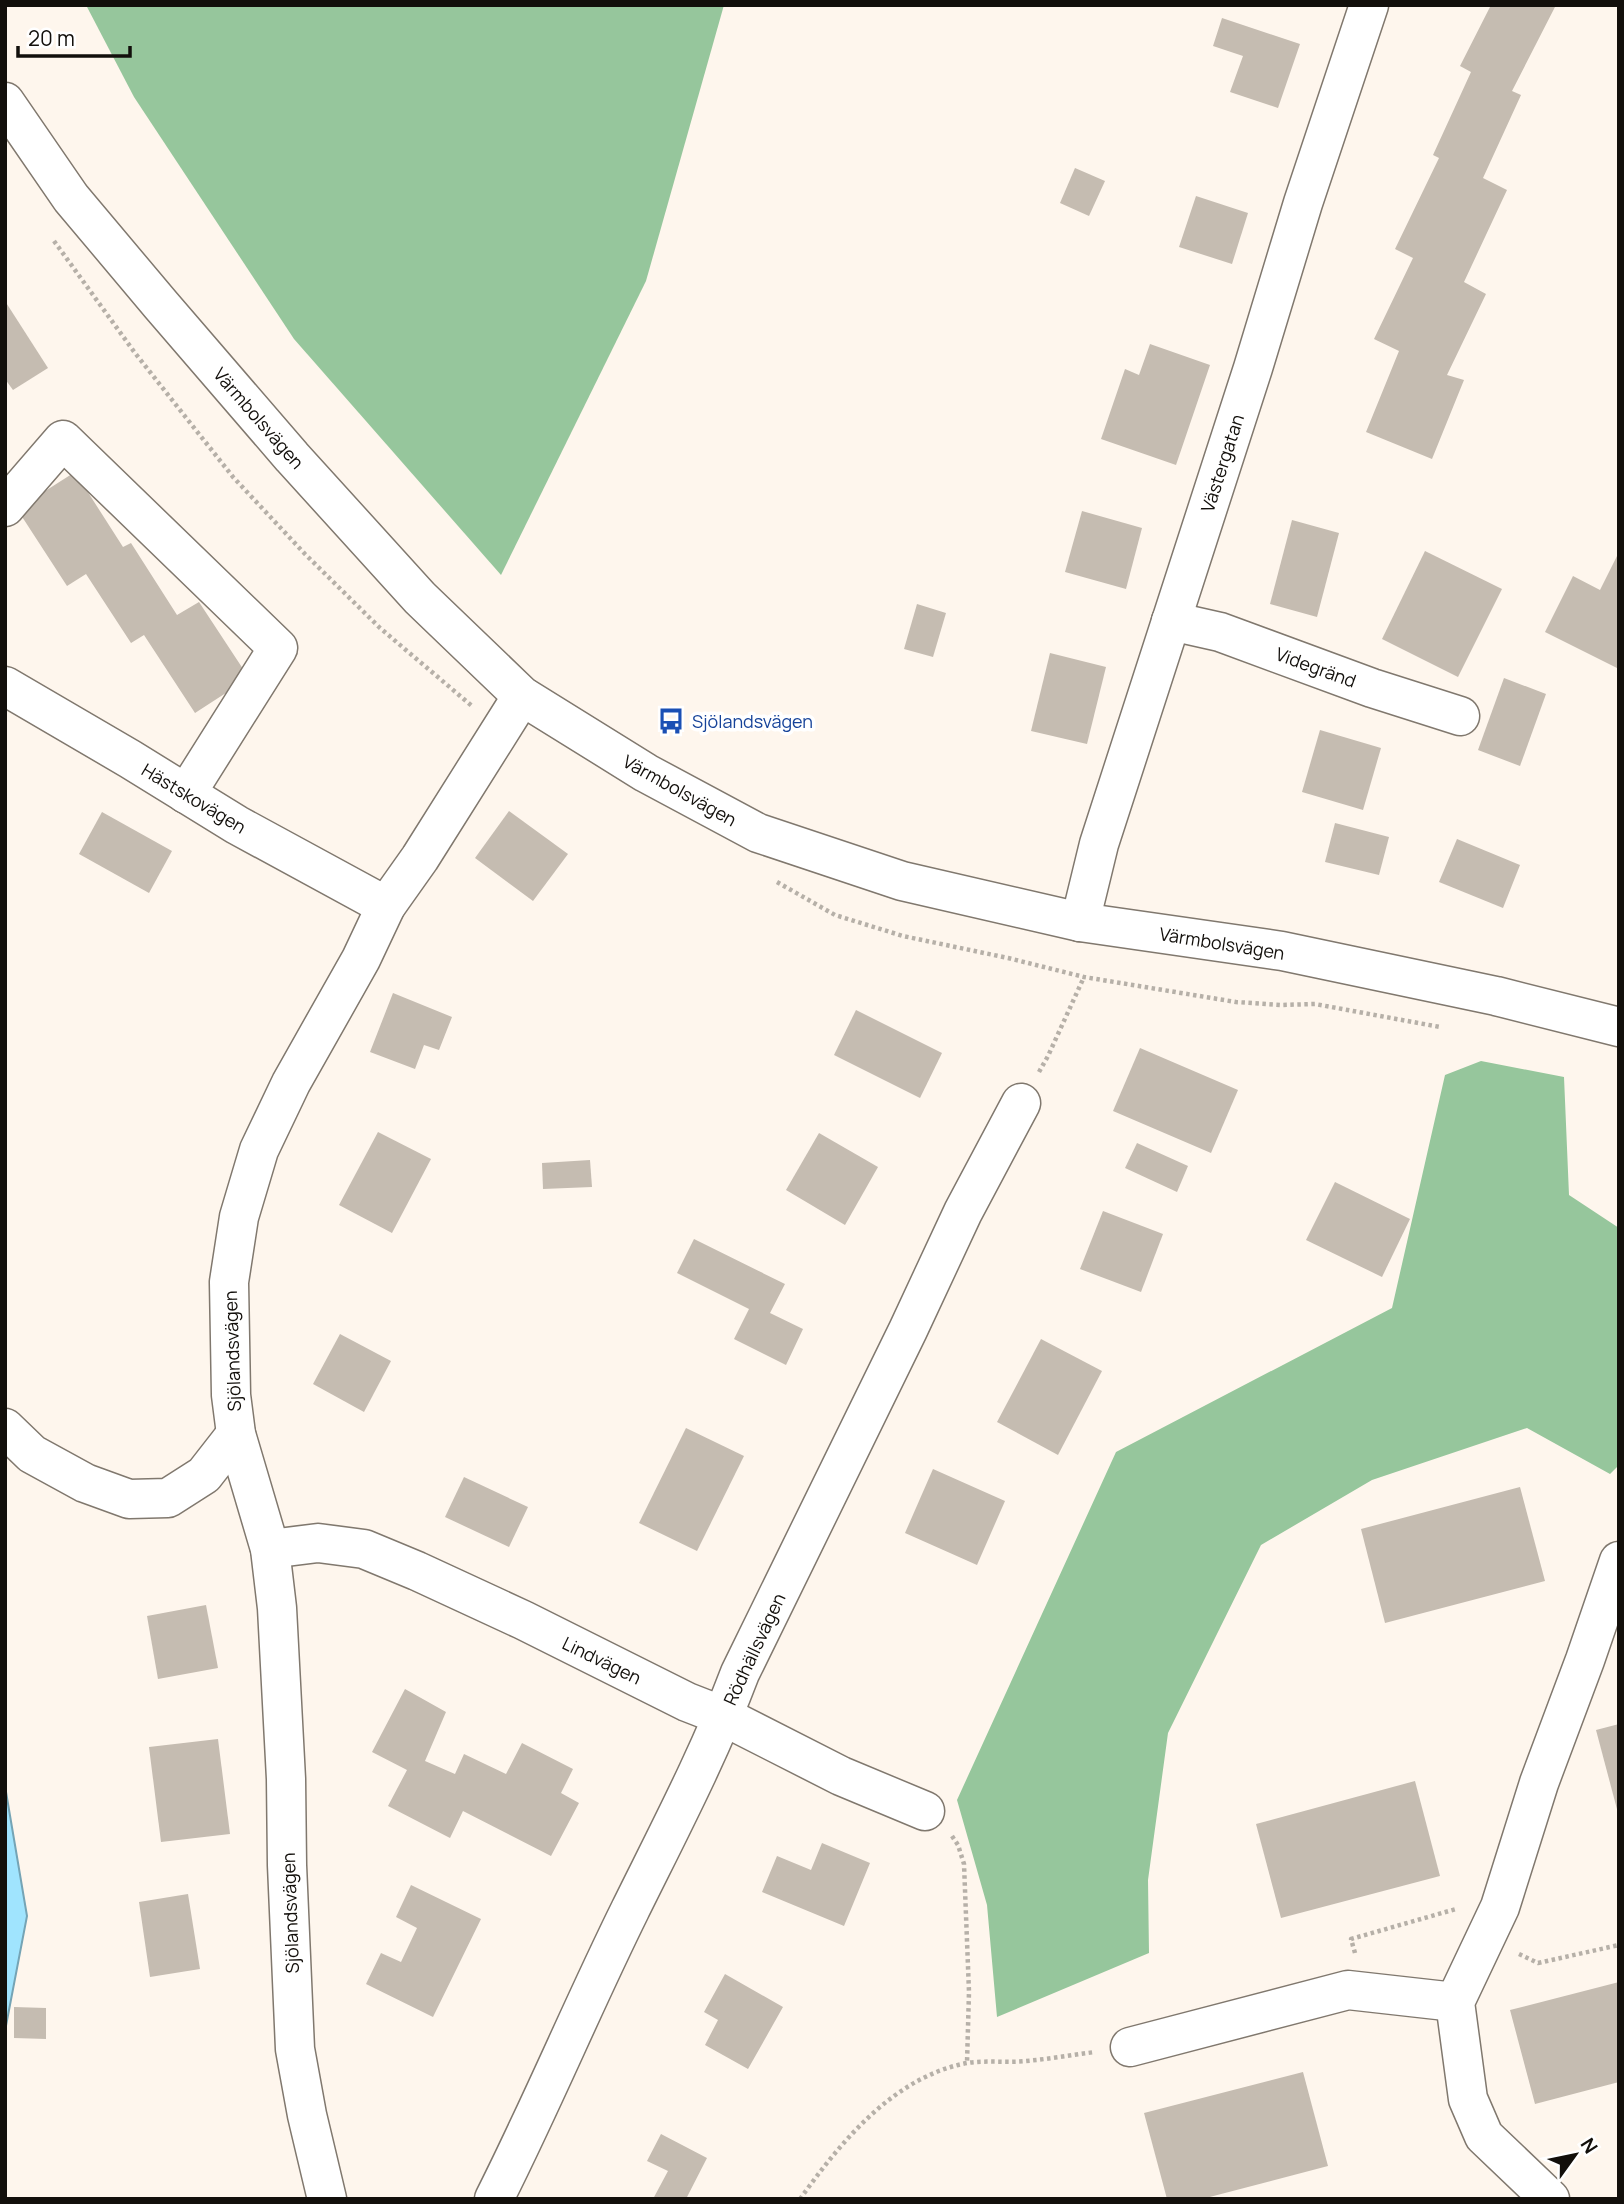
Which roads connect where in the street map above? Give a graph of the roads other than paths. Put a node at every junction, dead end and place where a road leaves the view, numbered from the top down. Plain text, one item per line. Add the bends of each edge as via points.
1 (1369, 5) edge
2 (5, 102) edge
3 (5, 506) edge
4 (1171, 621) junction
5 (5, 686) edge
6 (513, 711) junction
7 (1460, 716) dead end
8 (186, 794) junction
9 (386, 906) junction
10 (1080, 922) junction
11 (1619, 1027) edge
12 (1021, 1103) road end
13 (5, 1428) edge
14 (236, 1434) junction
15 (270, 1549) junction
16 (1619, 1561) edge
17 (723, 1716) junction
18 (925, 1811) road end
19 (1455, 2002) junction
20 (1130, 2047) road end
21 (327, 2199) edge
22 (494, 2199) edge
23 (1550, 2199) edge

1 - 4 street, Västergatan
2 - 6 street, Värmbolsvägen via 71,198
3 - 8 street via 63,440 278,648
4 - 7 street, Videgränd via 1220,632
4 - 10 street, Västergatan
5 - 8 street, Hästskovägen
6 - 9 street, Sjölandsvägen
6 - 10 street, Värmbolsvägen via 646,773 758,833 902,881
8 - 9 street, Hästskovägen
9 - 14 street, Sjölandsvägen via 259,1150 239,1217 229,1282
10 - 11 street, Värmbolsvägen via 1282,951
12 - 17 street, Rödhällsvägen via 963,1212
13 - 14 street via 32,1454 85,1483 129,1499 169,1498 204,1475
14 - 15 street, Sjölandsvägen
15 - 17 street, Lindvägen via 318,1543 364,1549
15 - 21 street, Sjölandsvägen via 286,1779 295,2049
16 - 19 street via 1504,1895
17 - 18 street, Lindvägen via 841,1776
17 - 22 street, Rödhällsvägen
19 - 20 street via 1348,1990
19 - 23 street via 1468,2099 1484,2136

